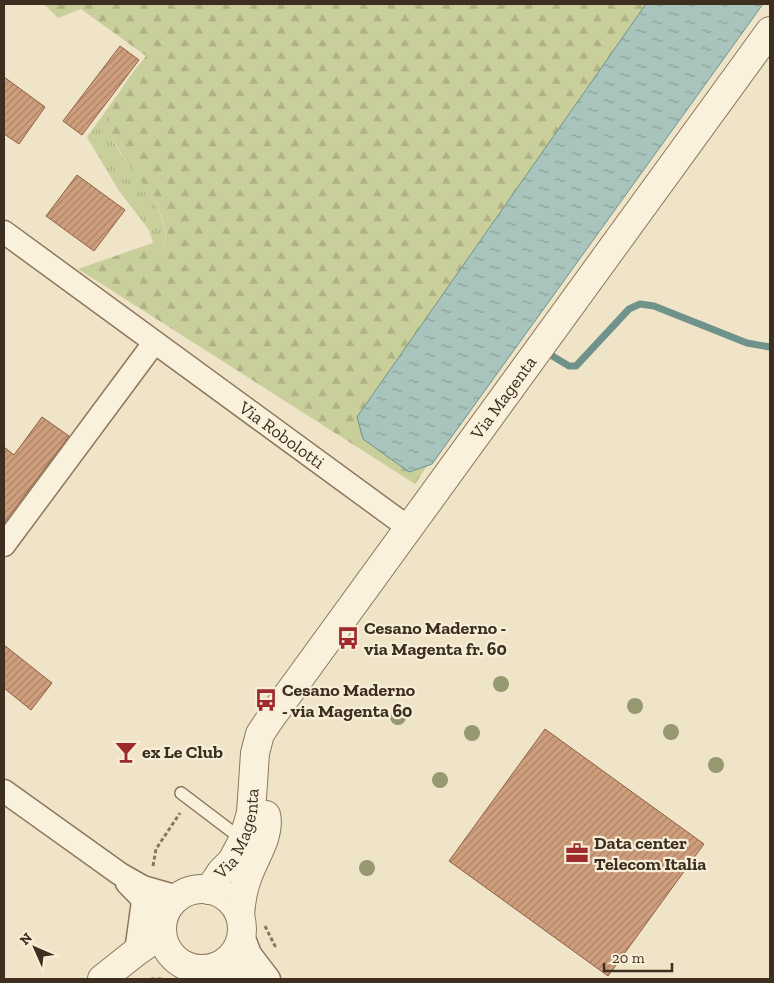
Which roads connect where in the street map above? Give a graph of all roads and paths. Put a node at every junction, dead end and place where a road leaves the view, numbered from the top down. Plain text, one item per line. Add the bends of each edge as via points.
1 (770, 31) edge
2 (4, 232) edge
3 (154, 343) junction
4 (409, 528) junction
5 (4, 546) edge
6 (255, 772) junction
7 (4, 791) edge
8 (186, 796) joint
9 (243, 840) junction
10 (152, 870) dead end
11 (120, 874) junction
12 (208, 890) junction
13 (178, 897) junction
14 (143, 901) junction
15 (241, 924) junction
16 (163, 927) junction
17 (136, 952) junction
18 (218, 966) junction
19 (171, 970) edge
20 (105, 977) edge
21 (151, 979) edge
22 (265, 979) edge
23 (270, 979) edge

1 - 4 street, Via Magenta
2 - 3 street, Via Robolotti
3 - 4 street, Via Robolotti
3 - 5 street
4 - 6 street, Via Magenta via 265,726 255,753
6 - 9 street, Via Magenta via 251,813
6 - 15 street, Via Magenta via 266,819 263,842 248,875
7 - 11 street
8 - 9 lane
8 - 10 path via 156,850
9 - 12 street, Via Magenta via 232,861
11 - 13 street via 144,888
11 - 14 street
12 - 13 street via 190,891
12 - 15 street via 230,900
13 - 16 street via 169,908
14 - 16 street
14 - 17 street
15 - 18 street via 242,939 236,952
15 - 23 street via 250,954
16 - 17 street
16 - 19 street
17 - 20 street
18 - 19 street via 202,970 188,967
18 - 22 street via 251,972
19 - 20 street via 138,967
19 - 21 path

